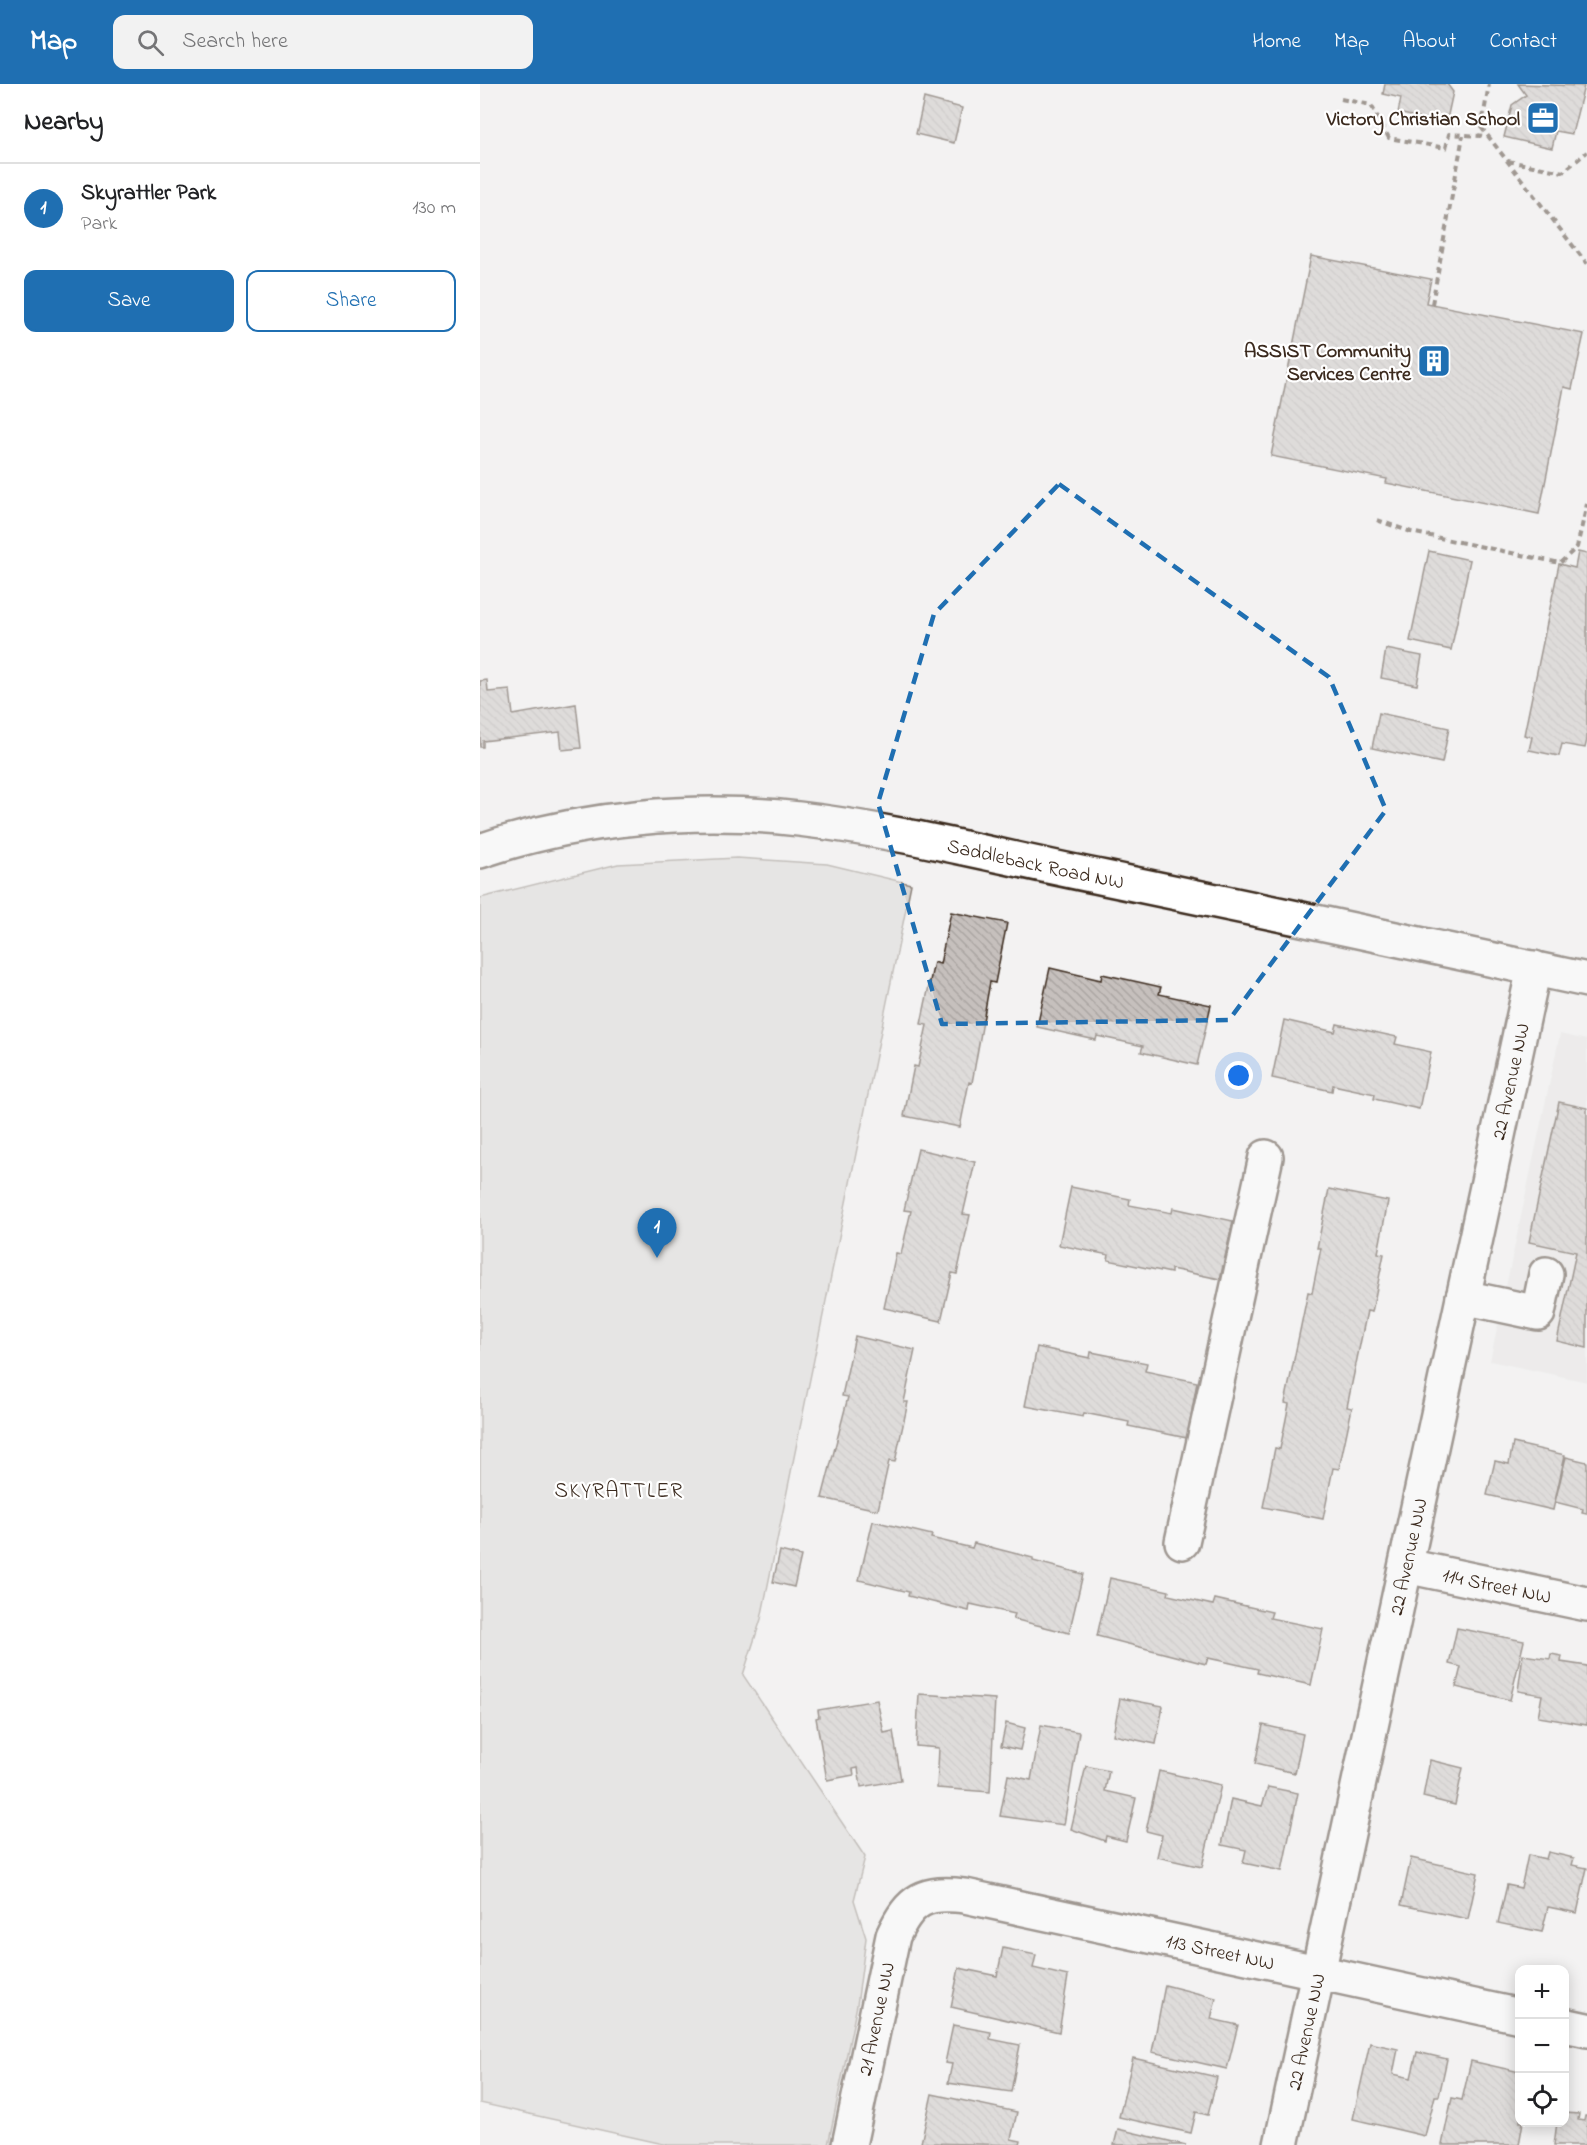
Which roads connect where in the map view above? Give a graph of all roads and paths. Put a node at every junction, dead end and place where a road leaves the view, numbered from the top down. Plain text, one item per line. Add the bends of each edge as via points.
1 (1489, 84) edge
2 (1341, 99) dead end
3 (1481, 128) junction
4 (1463, 136) junction
5 (1587, 152) edge
6 (1508, 161) junction
7 (1587, 264) edge
8 (1432, 304) dead end
9 (1587, 504) edge
10 (1377, 520) dead end
11 (480, 851) edge
12 (1534, 968) junction
13 (1587, 980) edge
14 (1266, 1157) dead end
15 (1546, 1274) dead end
16 (1462, 1297) junction
17 (1182, 1542) dead end
18 (1407, 1566) junction
19 (1587, 1604) edge
20 (920, 1899) joint
21 (1318, 1972) junction
22 (1515, 2015) edge
23 (1569, 2026) edge
24 (1587, 2030) edge
25 (849, 2145) edge
26 (1281, 2145) edge

1 - 3 path
2 - 4 path via 1371,105 1389,138 1446,148 1449,135
3 - 4 path via 1480,136
3 - 6 path
4 - 8 path
5 - 6 path via 1563,172
6 - 7 path
9 - 10 path via 1577,547 1560,563 1411,532
11 - 12 street, Saddleback Road NW via 576,828 651,818 702,815 798,819
12 - 13 street, Saddleback Road NW
12 - 16 street, 22 Avenue NW
14 - 17 street
15 - 16 street via 1538,1313
16 - 18 street, 22 Avenue NW
18 - 19 street, 114 Street NW
18 - 21 street, 22 Avenue NW
20 - 21 street, 113 Street NW via 934,1894 965,1896
20 - 25 street, 21 Avenue NW via 900,1922 888,1955
21 - 22 street, 113 Street NW
21 - 26 street, 22 Avenue NW
23 - 24 street

